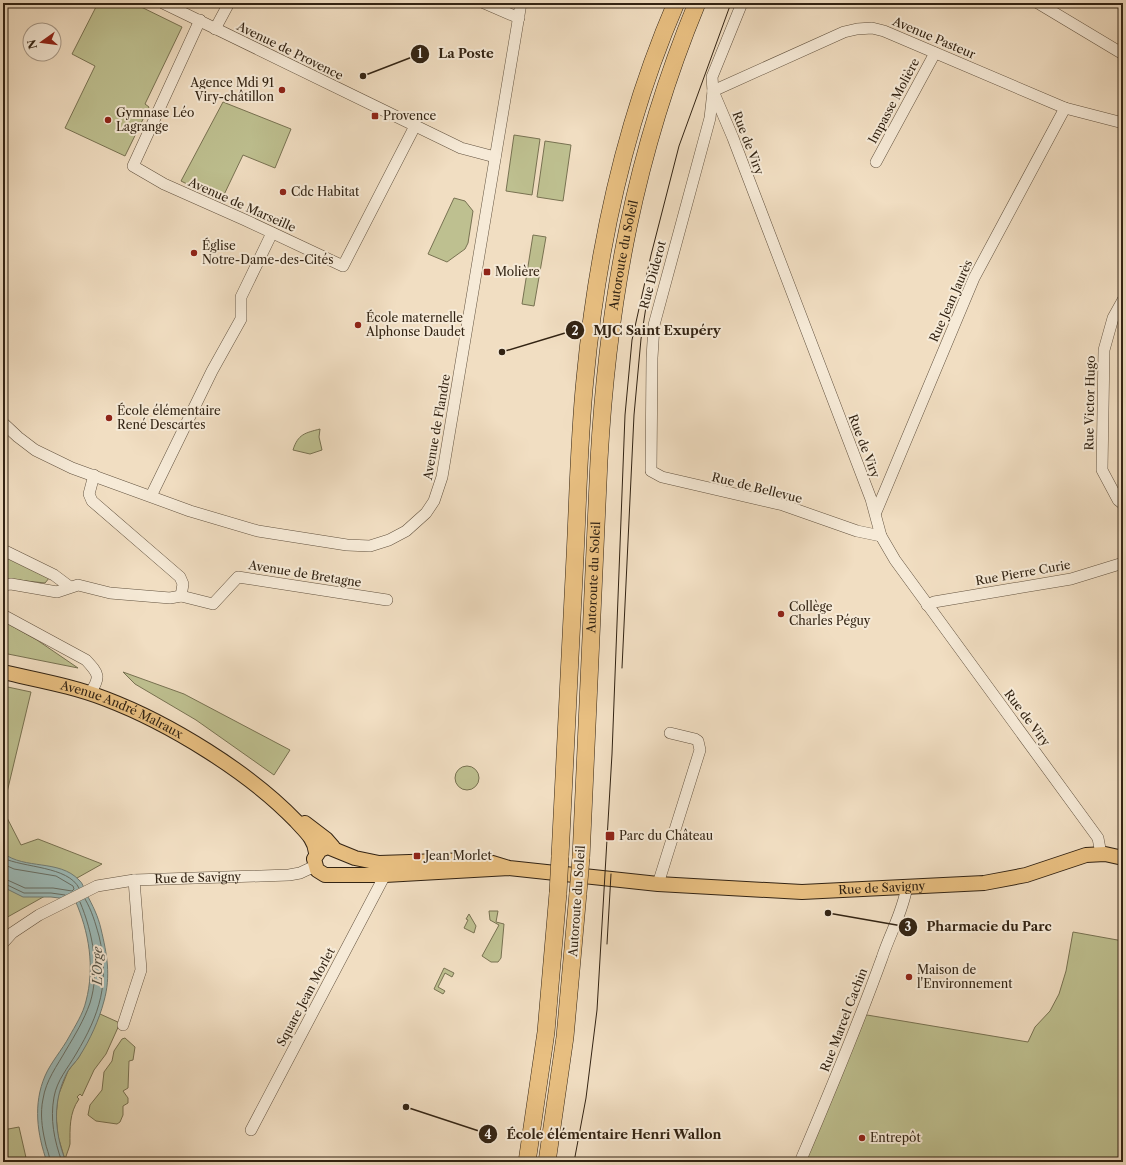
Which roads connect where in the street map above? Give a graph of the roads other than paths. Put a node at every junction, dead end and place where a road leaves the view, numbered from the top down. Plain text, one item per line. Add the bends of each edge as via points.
1 (163, 3) edge
2 (229, 3) edge
3 (484, 3) edge
4 (521, 3) edge
5 (676, 3) edge
6 (697, 3) edge
7 (742, 3) edge
8 (1038, 3) edge
9 (519, 18) junction
10 (200, 20) junction
11 (215, 29) junction
12 (935, 53) junction
13 (1123, 54) edge
14 (713, 90) junction
15 (1064, 108) junction
16 (1123, 123) edge
17 (415, 126) junction
18 (495, 157) junction
19 (876, 162) dead end
20 (272, 233) junction
21 (1123, 300) edge
22 (3, 423) edge
23 (650, 471) joint
24 (94, 475) junction
25 (151, 496) junction
26 (1123, 504) edge
27 (876, 512) junction
28 (881, 536) junction
29 (3, 550) edge
30 (1123, 563) edge
31 (3, 585) edge
32 (70, 586) junction
33 (181, 596) junction
34 (387, 600) dead end
35 (927, 605) junction
36 (3, 615) edge
37 (3, 672) edge
38 (90, 693) junction
39 (670, 734) dead end
40 (286, 811) junction
41 (336, 849) junction
42 (1101, 854) junction
43 (1123, 858) edge
44 (316, 859) junction
45 (509, 868) junction
46 (334, 874) junction
47 (385, 875) junction
48 (134, 880) junction
49 (658, 884) junction
50 (907, 886) junction
51 (3, 943) edge
52 (123, 1025) dead end
53 (251, 1130) dead end
54 (527, 1162) edge
55 (547, 1162) edge
56 (800, 1162) edge

1 - 10 street, Avenue de Provence
2 - 11 street
3 - 9 street
4 - 9 street, Avenue de Flandre
5 - 54 highway, Autoroute du Soleil, bridge via 652,65 625,155 603,248 589,338 580,459 558,893 546,1032
6 - 55 highway, Autoroute du Soleil, bridge via 670,75 643,162 623,248 611,324 599,452 581,858 565,1037
7 - 14 street, Rue de Viry via 712,77
8 - 13 street
9 - 18 street, Avenue de Flandre
10 - 11 street, Avenue de Provence
10 - 20 street, Avenue de Marseille via 133,166 164,184
11 - 17 street, Avenue de Provence
12 - 14 street, Avenue Pasteur via 884,31 857,28 831,37
12 - 15 street, Avenue Pasteur
12 - 19 street, Impasse Molière
14 - 23 street, Rue Diderot via 710,118 654,325
14 - 27 street, Rue de Viry
15 - 16 street, Avenue Pasteur
15 - 27 street, Rue Jean Jaurès via 974,278
17 - 18 street, Avenue de Provence via 462,148
17 - 20 street, Avenue de Marseille via 343,266
18 - 25 street, Avenue de Flandre via 442,477 434,501 417,522 398,536 381,543 370,546 347,545 258,531 190,511
20 - 25 street via 241,297 241,319
21 - 26 street, Rue Victor Hugo via 1113,318 1104,350 1102,470 1118,500
22 - 24 street, Avenue de Flandre via 35,450 72,468
23 - 28 street, Rue de Bellevue via 662,477 783,505 857,531
24 - 25 street, Avenue de Flandre
24 - 33 street via 89,494 92,501 180,577 183,584
27 - 28 street, Rue de Viry
28 - 35 street, Rue de Viry
29 - 32 street, Avenue de Bretagne via 54,575
30 - 35 street, Rue Pierre Curie via 1070,579
31 - 32 street via 11,584 56,592
32 - 33 street, Avenue de Bretagne via 78,585 110,593 170,598
33 - 34 street, Avenue de Bretagne via 213,604 238,577
35 - 42 street, Rue de Viry via 1098,838
36 - 38 street via 86,660 96,671 97,678 97,683
37 - 38 main road, Avenue André Malraux
38 - 40 main road, Avenue André Malraux via 189,740
39 - 49 street via 695,739 700,750
40 - 41 main road via 318,832
40 - 44 main road via 316,845
41 - 44 main road, Rue de Savigny via 324,848
41 - 45 main road, Rue de Savigny via 355,858 379,863 471,860
41 - 46 main road via 343,860 339,871
42 - 43 main road, Rue de Savigny
42 - 50 main road, Rue de Savigny via 1076,858 1026,875 1002,880
44 - 46 main road, Rue de Savigny via 321,873
44 - 48 street, Rue de Savigny via 300,873 289,875
45 - 47 main road, Rue de Savigny
45 - 49 main road, Rue de Savigny
46 - 47 main road, Rue de Savigny
47 - 53 street, Square Jean Morlet
48 - 51 street, Rue de Savigny via 97,886 81,892 12,933
48 - 52 street via 141,970
49 - 50 main road, Rue de Savigny via 790,892
50 - 56 street, Rue Marcel Cachin via 902,910

